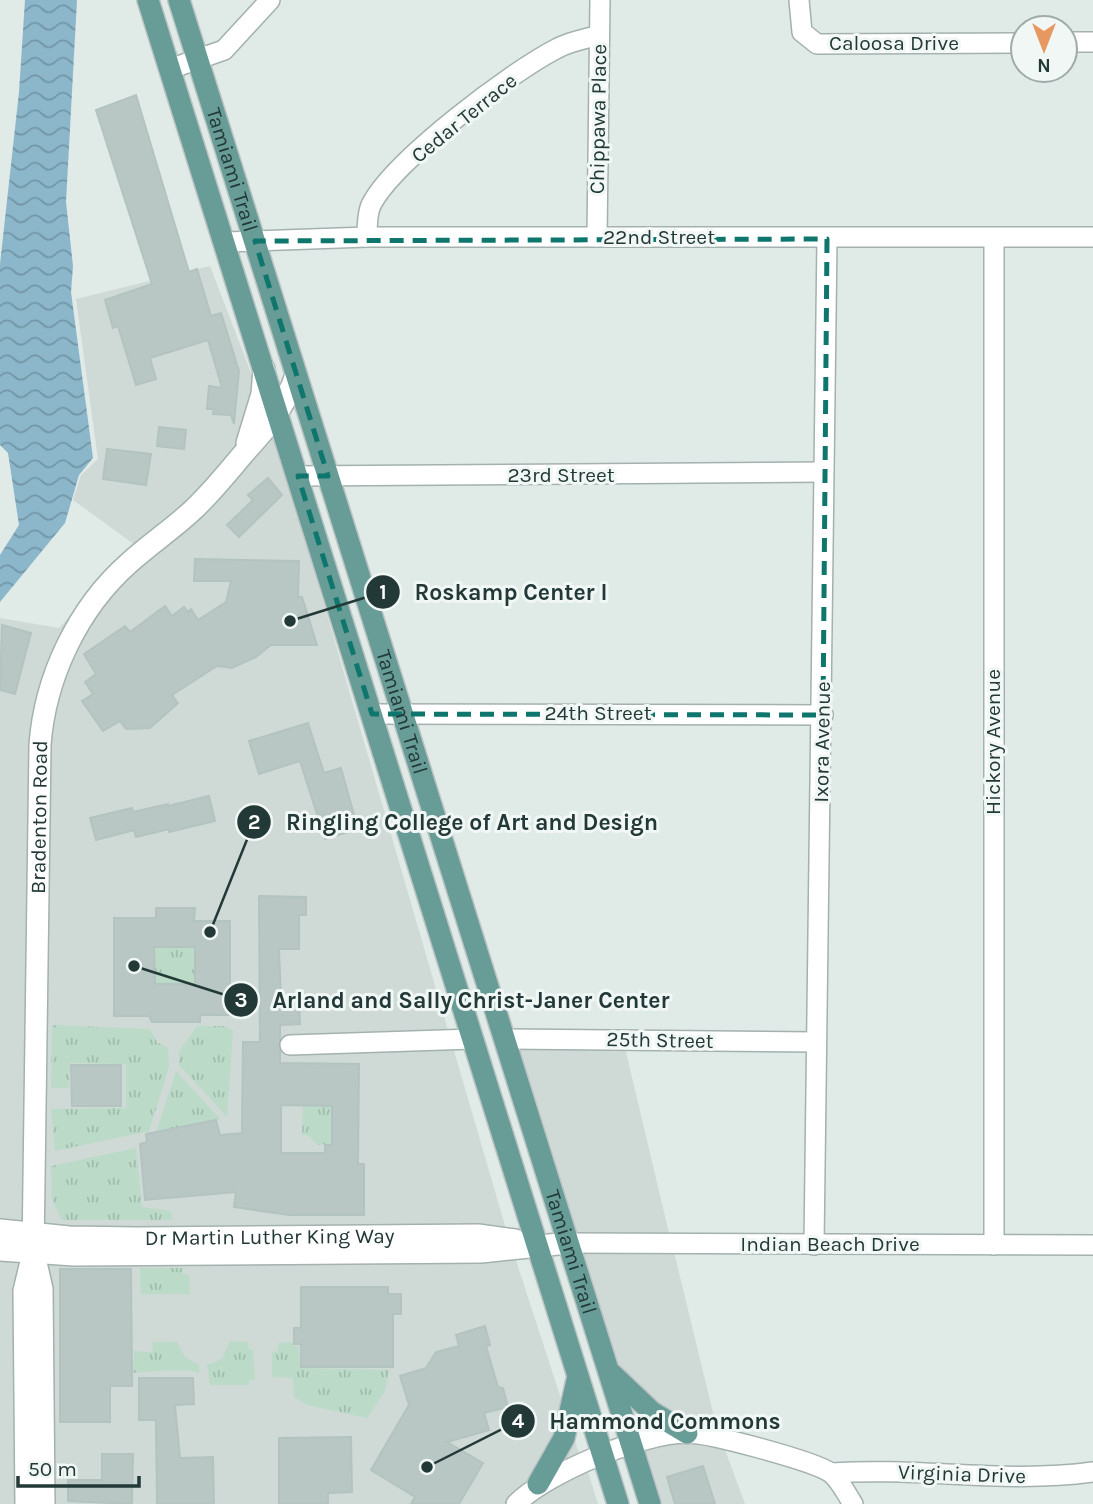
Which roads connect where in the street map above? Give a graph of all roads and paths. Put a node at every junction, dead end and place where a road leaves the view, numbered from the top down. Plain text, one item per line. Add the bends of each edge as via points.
1 (148, 0) edge
2 (179, 0) edge
3 (270, 0) edge
4 (600, 0) edge
5 (799, 0) edge
6 (599, 35) junction
7 (1009, 43) edge
8 (198, 61) junction
9 (170, 69) junction
10 (367, 237) junction
11 (597, 237) junction
12 (1093, 237) edge
13 (995, 238) junction
14 (828, 239) junction
15 (255, 241) junction
16 (225, 242) junction
17 (264, 367) junction
18 (296, 375) junction
19 (278, 413) junction
20 (243, 455) junction
21 (823, 472) junction
22 (298, 476) junction
23 (328, 476) junction
24 (403, 714) junction
25 (372, 715) junction
26 (823, 715) junction
27 (457, 985) junction
28 (473, 1039) junction
29 (504, 1039) junction
30 (815, 1042) junction
31 (290, 1045) dead end
32 (522, 1098) junction
33 (0, 1230) edge
34 (568, 1243) junction
35 (33, 1244) junction
36 (538, 1244) junction
37 (814, 1245) junction
38 (994, 1245) junction
39 (1093, 1245) edge
40 (0, 1250) edge
41 (608, 1370) junction
42 (578, 1374) junction
43 (687, 1433) junction
44 (632, 1446) junction
45 (603, 1456) junction
46 (1093, 1472) edge
47 (832, 1474) junction
48 (538, 1484) junction
49 (26, 1504) edge
50 (44, 1504) edge
51 (516, 1504) edge
52 (618, 1504) edge
53 (650, 1504) edge
54 (853, 1504) edge

1 - 9 main road, Tamiami Trail
2 - 8 main road, Tamiami Trail
3 - 8 street via 224,50
4 - 6 street, Chippawa Place
5 - 7 street, Caloosa Drive via 802,32 817,44
6 - 10 street, Cedar Terrace via 558,48 502,83 447,126 370,207
6 - 11 street, Chippawa Place
8 - 9 street
8 - 15 main road, Tamiami Trail
9 - 16 main road, Tamiami Trail
10 - 11 street, 22nd Street
10 - 15 street, 22nd Street
11 - 14 street, 22nd Street
12 - 13 street, 22nd Street
13 - 14 street, 22nd Street
13 - 38 street, Hickory Avenue
14 - 21 street, Ixora Avenue
15 - 16 street, 22nd Street
15 - 18 main road, Tamiami Trail
16 - 17 main road, Tamiami Trail
17 - 19 main road, Tamiami Trail
17 - 20 street, Bradenton Road via 262,394
18 - 19 street, Bradenton Road
18 - 23 main road, Tamiami Trail
19 - 20 street, Bradenton Road
19 - 22 main road, Tamiami Trail
20 - 35 street, Bradenton Road via 197,506 107,586 73,635 51,685 40,745
21 - 23 street, 23rd Street
21 - 26 street, Ixora Avenue
22 - 23 street, 23rd Street
22 - 25 main road, Tamiami Trail
23 - 24 main road, Tamiami Trail
24 - 25 street, 24th Street
24 - 26 street, 24th Street
24 - 29 main road, Tamiami Trail
25 - 27 main road, Tamiami Trail
26 - 30 street, Ixora Avenue
27 - 28 main road, Tamiami Trail
27 - 29 main road via 485,1027
28 - 31 street
28 - 32 main road via 495,1060
28 - 36 main road, Tamiami Trail
29 - 30 street, 25th Street
29 - 32 main road, Tamiami Trail
30 - 37 street, Ixora Avenue
32 - 34 main road, Tamiami Trail
33 - 35 street, Dr Martin Luther King Way
34 - 36 street, Dr Martin Luther King Way
34 - 37 street, Indian Beach Drive
34 - 41 main road, Tamiami Trail
35 - 36 street, Dr Martin Luther King Way via 481,1252
35 - 40 street, Dr Martin Luther King Way
35 - 49 street, Bradenton Road via 24,1291
35 - 50 street, Bradenton Road via 42,1289
36 - 42 main road, Tamiami Trail
37 - 38 street, Indian Beach Drive
38 - 39 street, Indian Beach Drive
41 - 43 main road via 652,1412
41 - 44 main road, Tamiami Trail
42 - 45 main road, Tamiami Trail
42 - 48 main road via 564,1438
43 - 44 street via 658,1436
43 - 47 street via 752,1446
44 - 45 street
44 - 53 main road, Tamiami Trail
45 - 48 street
45 - 52 main road, Tamiami Trail
46 - 47 street, Virginia Drive via 1052,1476 873,1470
47 - 54 street
48 - 51 street

